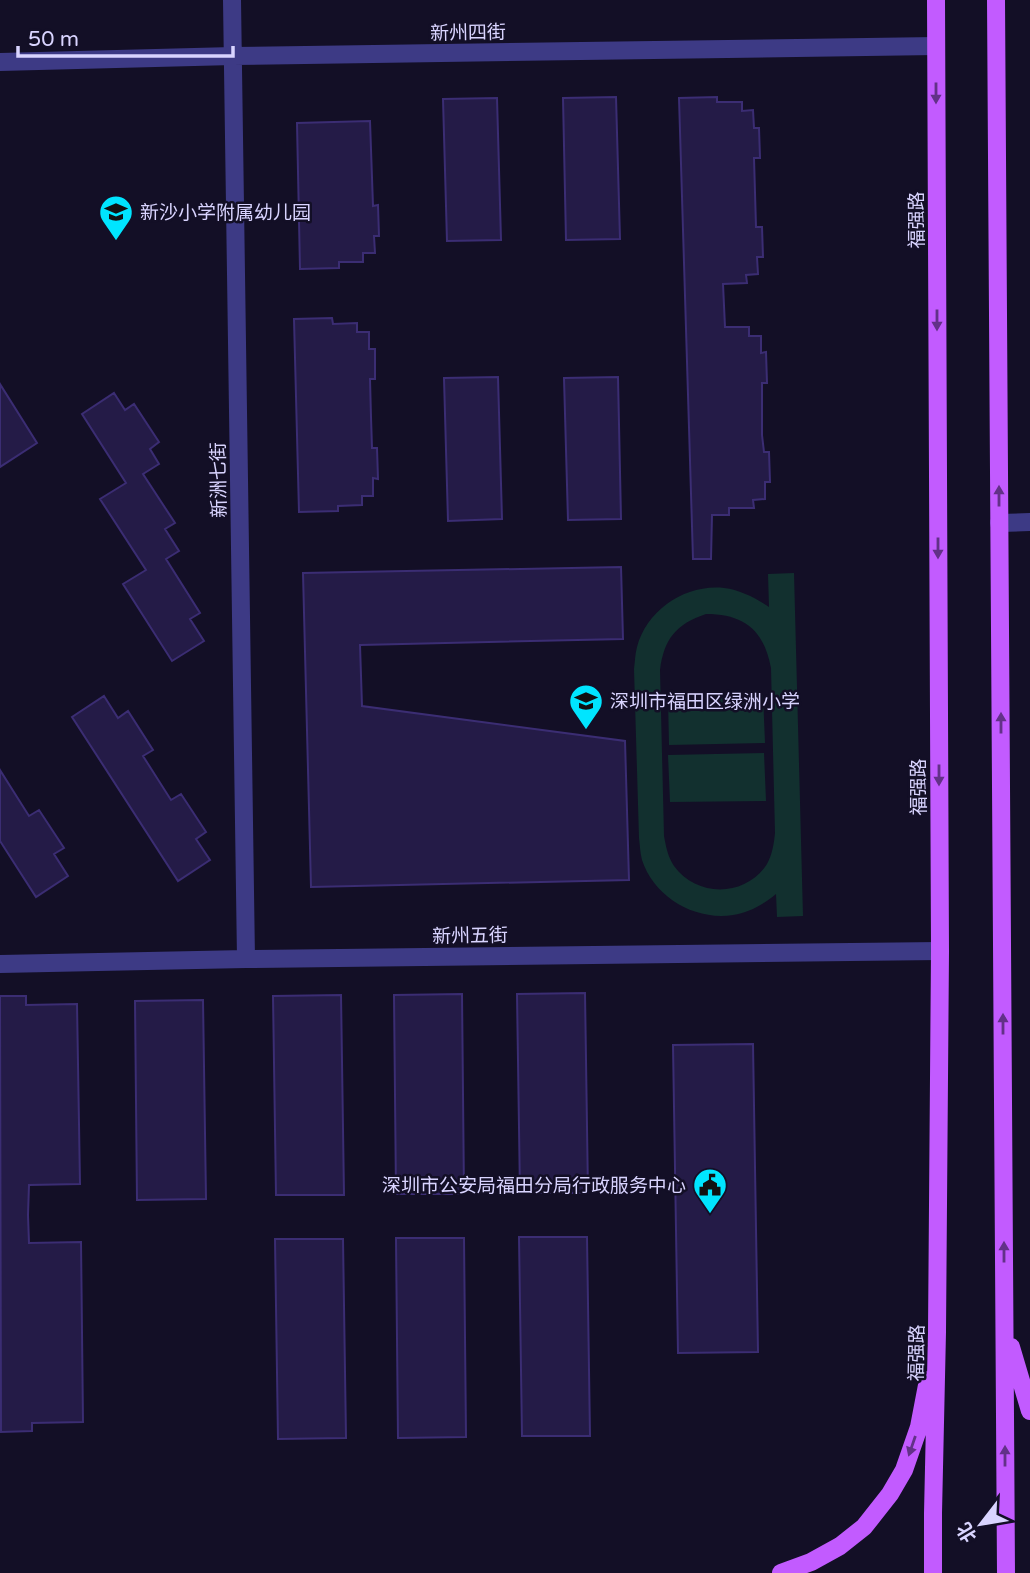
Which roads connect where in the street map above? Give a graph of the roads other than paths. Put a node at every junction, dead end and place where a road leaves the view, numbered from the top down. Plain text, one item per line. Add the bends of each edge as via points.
1 (232, 0) edge
2 (936, 0) edge
3 (996, 0) edge
4 (936, 46) junction
5 (233, 56) junction
6 (0, 62) edge
7 (1030, 522) edge
8 (999, 523) junction
9 (940, 951) junction
10 (246, 959) junction
11 (0, 964) edge
12 (1004, 1320) junction
13 (937, 1332) junction
14 (1030, 1410) edge
15 (781, 1573) edge
16 (933, 1573) edge
17 (1006, 1573) edge

1 - 5 street, 新洲七街
2 - 4 main road, 福强路
8 -> 3 main road
4 - 5 street, 新州四街
4 -> 9 main road, 福强路
5 - 6 street, 新州四街
5 - 10 street, 新洲七街
7 - 8 street
12 -> 8 main road
9 - 10 street, 新州五街
9 - 13 main road, 福强路
10 - 11 street, 新州五街
12 - 14 main road
17 -> 12 main road
13 -> 15 main road via 919,1427 890,1494 864,1527 839,1546
13 - 16 main road, 福强路

